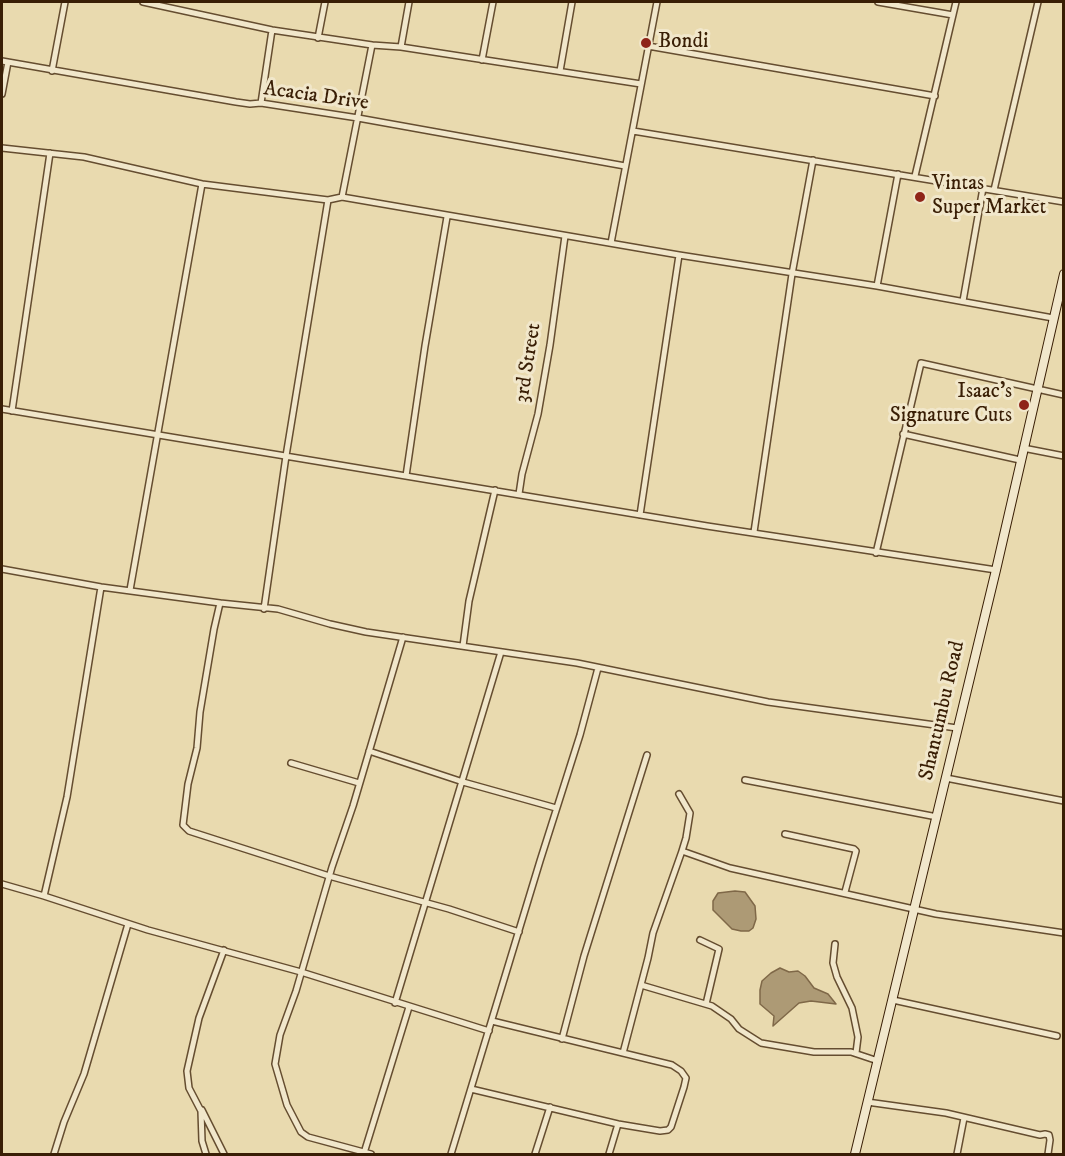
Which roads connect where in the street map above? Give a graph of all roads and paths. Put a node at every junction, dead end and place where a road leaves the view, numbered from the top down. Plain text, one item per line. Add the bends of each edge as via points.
1 (65, 2) edge
2 (143, 2) edge
3 (325, 2) edge
4 (409, 2) edge
5 (493, 2) edge
6 (572, 2) edge
7 (657, 2) edge
8 (878, 2) edge
9 (956, 2) edge
10 (1038, 2) edge
11 (953, 15) junction
12 (272, 30) junction
13 (318, 38) junction
14 (372, 45) junction
15 (648, 46) junction
16 (401, 47) junction
17 (482, 60) junction
18 (5, 62) edge
19 (52, 70) junction
20 (560, 71) junction
21 (641, 84) junction
22 (2, 94) edge
23 (935, 96) junction
24 (261, 103) junction
25 (358, 118) junction
26 (633, 131) junction
27 (2, 148) edge
28 (50, 153) junction
29 (813, 160) junction
30 (625, 166) junction
31 (898, 174) junction
32 (915, 176) junction
33 (202, 184) junction
34 (983, 188) junction
35 (994, 190) junction
36 (342, 197) junction
37 (328, 200) junction
38 (1064, 202) edge
39 (447, 217) junction
40 (565, 236) junction
41 (611, 243) junction
42 (679, 255) junction
43 (792, 274) junction
44 (1063, 274) edge
45 (877, 286) junction
46 (963, 301) junction
47 (1053, 318) junction
48 (1036, 389) junction
49 (1064, 395) edge
50 (2, 409) edge
51 (12, 411) junction
52 (158, 434) junction
53 (903, 434) junction
54 (1023, 448) junction
55 (286, 456) junction
56 (1064, 456) edge
57 (1020, 460) junction
58 (406, 476) junction
59 (495, 490) junction
60 (519, 494) junction
61 (640, 515) junction
62 (754, 532) junction
63 (876, 553) junction
64 (2, 569) edge
65 (996, 570) junction
66 (101, 587) junction
67 (130, 590) junction
68 (220, 603) junction
69 (264, 609) junction
70 (403, 637) junction
71 (463, 646) junction
72 (501, 652) junction
73 (598, 668) junction
74 (957, 728) junction
75 (369, 752) junction
76 (646, 755) dead end
77 (291, 764) dead end
78 (946, 778) junction
79 (745, 780) dead end
80 (463, 782) junction
81 (359, 783) junction
82 (679, 794) dead end
83 (1064, 801) edge
84 (556, 808) junction
85 (937, 817) junction
86 (785, 834) dead end
87 (682, 851) junction
88 (329, 876) junction
89 (2, 884) edge
90 (845, 892) junction
91 (44, 896) junction
92 (426, 903) junction
93 (915, 908) junction
94 (129, 924) junction
95 (519, 932) junction
96 (1064, 933) edge
97 (700, 940) dead end
98 (836, 944) dead end
99 (224, 950) junction
100 (302, 972) junction
101 (641, 985) junction
102 (893, 1000) junction
103 (395, 1003) junction
104 (706, 1004) junction
105 (409, 1007) junction
106 (492, 1022) junction
107 (489, 1031) junction
108 (1057, 1036) dead end
109 (562, 1039) junction
110 (623, 1053) junction
111 (856, 1053) junction
112 (878, 1061) junction
113 (471, 1089) junction
114 (867, 1102) junction
115 (200, 1107) junction
116 (550, 1107) junction
117 (964, 1118) junction
118 (618, 1124) junction
119 (364, 1153) edge
120 (54, 1155) edge
121 (206, 1155) edge
122 (224, 1155) edge
123 (371, 1155) edge
124 (452, 1155) edge
125 (535, 1155) edge
126 (609, 1155) edge
127 (855, 1155) edge
128 (957, 1155) edge
129 (1048, 1155) edge

1 - 19 street
2 - 12 street
3 - 13 street
4 - 16 street
5 - 17 street
6 - 20 street
7 - 15 street
8 - 11 street
9 - 11 street
10 - 35 street
11 - 23 street
12 - 13 street
12 - 24 street
13 - 14 street
14 - 16 street
14 - 25 street
15 - 21 street
15 - 23 street
16 - 17 street
17 - 20 street
18 - 19 street, Acacia Drive
18 - 22 street
19 - 24 street, Acacia Drive
20 - 21 street
21 - 26 street
23 - 32 street
24 - 25 street, Acacia Drive
25 - 30 street, Acacia Drive
25 - 36 street
26 - 29 street
26 - 30 street
27 - 28 street
28 - 33 street
28 - 51 street
29 - 31 street
29 - 43 street
30 - 41 street
31 - 32 street
31 - 45 street
32 - 34 street
33 - 37 street
33 - 52 street
34 - 35 street
34 - 46 street
35 - 38 street
36 - 37 street
36 - 39 street
37 - 55 street
39 - 40 street
39 - 58 street
40 - 41 street
40 - 60 street, 3rd Street via 550,345
41 - 42 street
42 - 43 street
42 - 61 street
43 - 45 street
43 - 62 street
44 - 47 street, Shantumbu Road
45 - 46 street
46 - 47 street
47 - 48 street, Shantumbu Road
48 - 49 street
48 - 53 street via 921,363
48 - 54 street, Shantumbu Road
50 - 51 street
51 - 52 street
52 - 55 street
52 - 67 street
53 - 57 street
53 - 63 street
54 - 56 street
54 - 57 street, Shantumbu Road
55 - 58 street
55 - 69 street
57 - 65 street, Shantumbu Road
58 - 59 street
59 - 60 street
59 - 71 street via 469,601
60 - 61 street
61 - 62 street
62 - 63 street
63 - 65 street
64 - 66 street
65 - 74 street, Shantumbu Road
66 - 67 street
66 - 91 street via 67,797
67 - 68 street
68 - 69 street
68 - 88 street via 183,825 189,831
69 - 70 street
70 - 71 street
70 - 75 street
71 - 72 street
72 - 73 street
72 - 80 street
73 - 74 street via 768,702
73 - 84 street
74 - 78 street, Shantumbu Road
75 - 80 street
75 - 81 street
76 - 109 street
77 - 81 street
78 - 83 street
78 - 85 street, Shantumbu Road
79 - 85 street
80 - 84 street
80 - 92 street
81 - 88 street
82 - 87 street via 690,813
84 - 95 street
85 - 93 street, Shantumbu Road
86 - 90 street via 854,849
87 - 90 street via 738,870
87 - 101 street via 653,933
88 - 92 street
88 - 100 street
89 - 91 street
90 - 93 street
91 - 94 street
92 - 95 street
92 - 103 street
93 - 96 street
93 - 102 street, Shantumbu Road
94 - 99 street
94 - 120 street via 84,1074
95 - 106 street
97 - 104 street via 716,946 719,952
98 - 111 street via 833,963 852,1008 858,1037
99 - 100 street
99 - 115 street via 199,1018 187,1071 189,1088
100 - 103 street
100 - 119 street via 276,1051 276,1071 287,1105 301,1132 308,1137
101 - 104 street
101 - 110 street
102 - 108 street
102 - 112 street, Shantumbu Road
103 - 105 street
104 - 111 street via 761,1043 814,1052
105 - 107 street
105 - 119 street
106 - 107 street
106 - 109 street
107 - 113 street
109 - 110 street
110 - 118 street via 672,1065 686,1078 668,1130
111 - 112 street
112 - 114 street, Shantumbu Road
113 - 116 street
113 - 124 street
114 - 117 street
114 - 127 street, Shantumbu Road
115 - 121 street
115 - 122 street
116 - 118 street
116 - 125 street
117 - 128 street
117 - 129 street via 1049,1135
118 - 126 street
119 - 123 street

